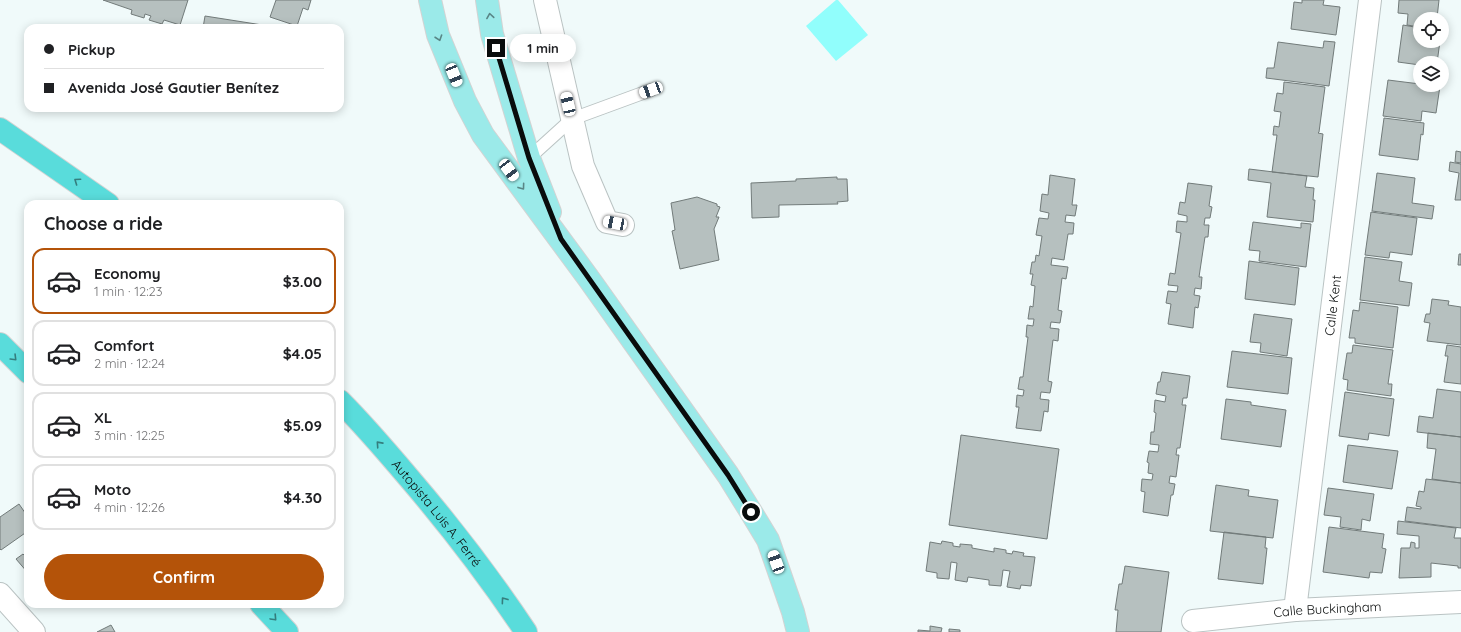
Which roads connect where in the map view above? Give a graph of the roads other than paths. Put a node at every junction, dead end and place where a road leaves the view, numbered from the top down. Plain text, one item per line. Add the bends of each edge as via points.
1 (430, 0) edge
2 (487, 0) edge
3 (545, 0) edge
4 (1370, 0) edge
5 (651, 90) dead end
6 (572, 119) junction
7 (0, 129) edge
8 (529, 158) junction
9 (102, 200) edge
10 (623, 225) dead end
11 (561, 239) junction
12 (0, 344) edge
13 (24, 368) edge
14 (344, 405) edge
15 (0, 594) edge
16 (1461, 602) edge
17 (265, 608) edge
18 (1295, 610) junction
19 (1193, 622) dead end
20 (34, 632) edge
21 (287, 632) edge
22 (526, 632) edge
23 (798, 632) edge

1 -> 11 main road via 438,36 468,108 484,135
8 -> 2 main road via 492,34
3 - 6 street
4 - 18 street, Calle Kent
5 - 6 lane
6 - 8 lane
6 - 10 street via 583,166 607,222
9 -> 7 highway
8 - 11 main road
11 - 23 main road via 723,468 768,540
12 -> 13 highway
22 -> 14 highway, Autopista Luis A. Ferré via 471,553
15 - 20 street
16 - 18 street, Calle Buckingham
17 -> 21 highway
18 - 19 street, Calle Buckingham

